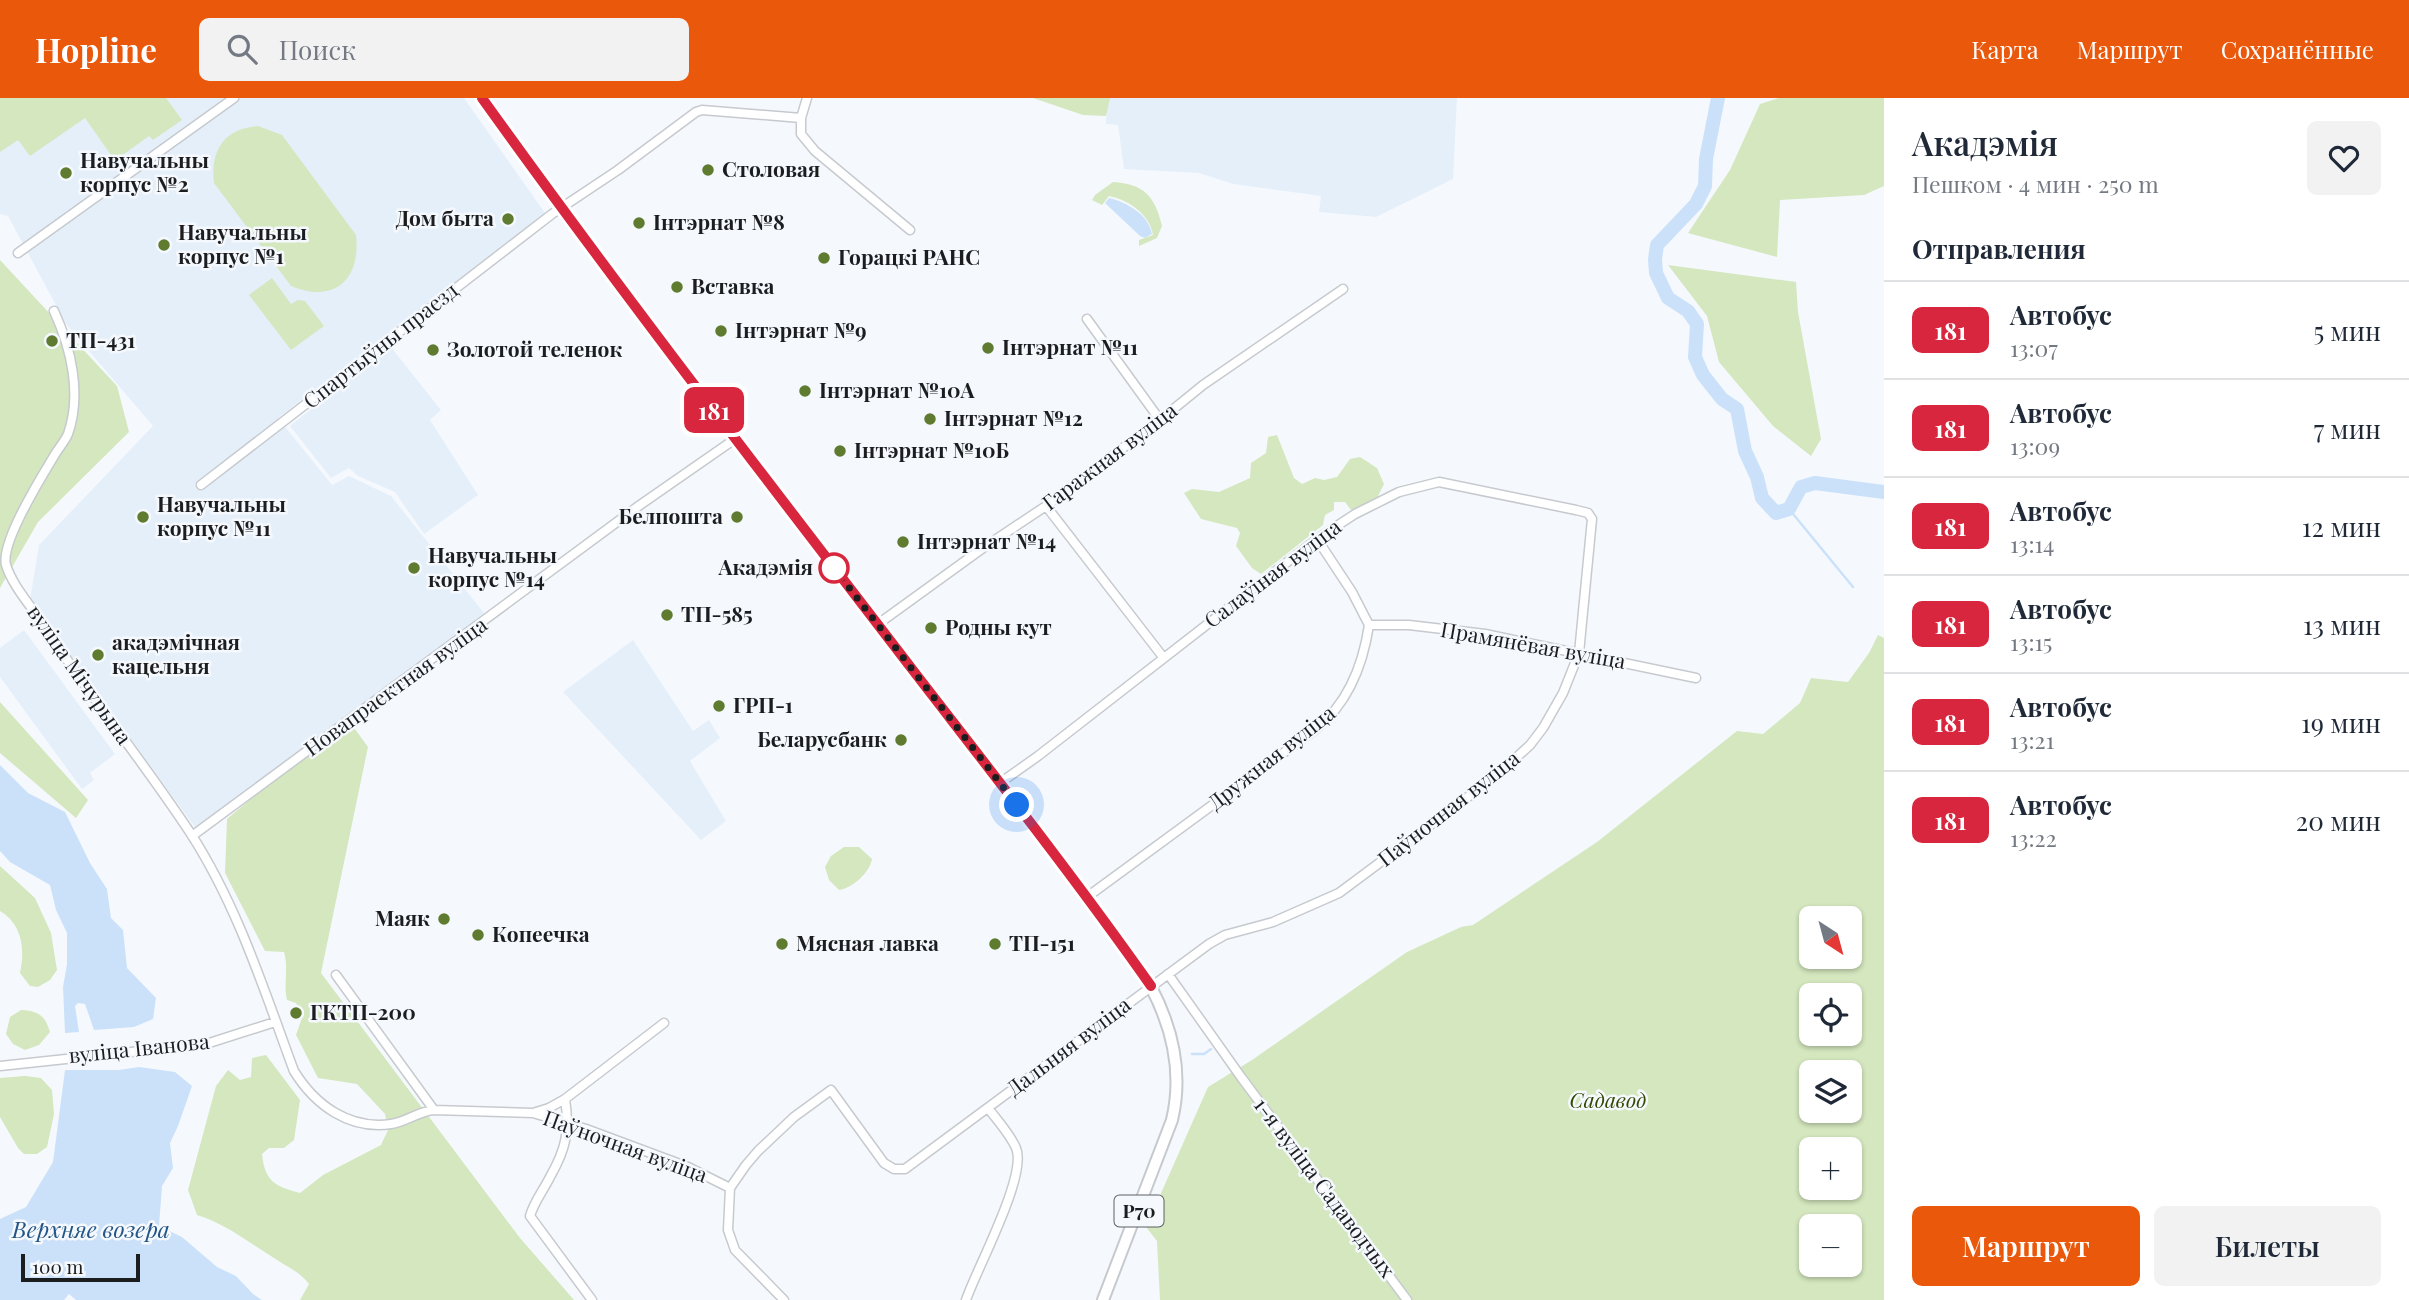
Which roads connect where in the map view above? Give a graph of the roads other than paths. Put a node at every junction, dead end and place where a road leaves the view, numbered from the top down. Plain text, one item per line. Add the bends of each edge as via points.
1 (234, 98) edge
2 (482, 98) edge
3 (807, 98) edge
4 (801, 118) junction
5 (561, 208) junction
6 (910, 230) dead end
7 (18, 253) dead end
8 (1343, 289) dead end
9 (54, 311) dead end
10 (1087, 319) dead end
11 (1160, 420) junction
12 (735, 439) junction
13 (201, 485) dead end
14 (1046, 506) junction
15 (1588, 513) joint
16 (1317, 539) junction
17 (878, 624) junction
18 (1369, 625) junction
19 (1579, 653) junction
20 (1163, 657) junction
21 (1696, 678) dead end
22 (1000, 783) junction
23 (192, 836) junction
24 (1087, 897) junction
25 (1168, 974) junction
26 (336, 975) dead end
27 (1151, 986) junction
28 (275, 1022) junction
29 (664, 1023) dead end
30 (0, 1066) edge
31 (565, 1099) junction
32 (988, 1108) junction
33 (433, 1110) junction
34 (533, 1113) junction
35 (569, 1125) junction
36 (730, 1188) junction
37 (592, 1300) edge
38 (783, 1300) edge
39 (966, 1300) edge
40 (1102, 1300) edge
41 (1407, 1300) edge

1 - 7 street
2 - 5 main road, Р70
3 - 4 street
4 - 5 street, Спартыўны праезд via 696,112
4 - 6 street via 801,134 815,151
5 - 12 main road, Р70
5 - 13 street, Спартыўны праезд
8 - 11 street, Гаражная вуліца
9 - 23 street, вуліца Мічурына via 66,336 75,403 67,437 20,516 5,547 5,562 14,582
10 - 11 street
11 - 14 street, Гаражная вуліца
12 - 17 main road, Р70
12 - 23 street, Новапраектная вуліца
14 - 17 street, Гаражная вуліца
14 - 20 street
15 - 16 street, Салаўіная вуліца via 1439,482 1399,492
15 - 19 street, Паўночная вуліца via 1592,519
16 - 18 street
16 - 20 street, Салаўіная вуліца
17 - 22 main road, Р70
18 - 19 street, Прамянёвая вуліца via 1485,634
18 - 24 street, Дружная вуліца via 1354,677 1331,716
19 - 21 street, Прамянёвая вуліца
19 - 25 street, Паўночная вуліца via 1543,728 1496,776 1339,893 1273,922 1225,935
20 - 22 street, Салаўіная вуліца
22 - 24 main road, Р70
23 - 28 street via 238,920
24 - 27 main road, Р70
25 - 27 street, Паўночная вуліца
25 - 41 street, 1-я вуліца Садаводчых
26 - 33 street
27 - 32 street, Дальняя вуліца
27 - 40 main road, Р70 via 1177,1061 1178,1097
28 - 30 street, вуліца Іванова via 205,1044
28 - 33 street via 294,1071 321,1105 364,1123 391,1124
29 - 31 street
31 - 34 street
31 - 35 street
32 - 36 street, Дальняя вуліца via 909,1168 894,1169 881,1159 831,1090 778,1132
32 - 39 street, Дальняя вуліца via 1016,1148 1019,1160 999,1225
33 - 34 street, Паўночная вуліца
34 - 35 street, Паўночная вуліца
35 - 36 street, Паўночная вуліца via 688,1167
35 - 37 street via 560,1158 530,1216
36 - 38 street via 730,1241

